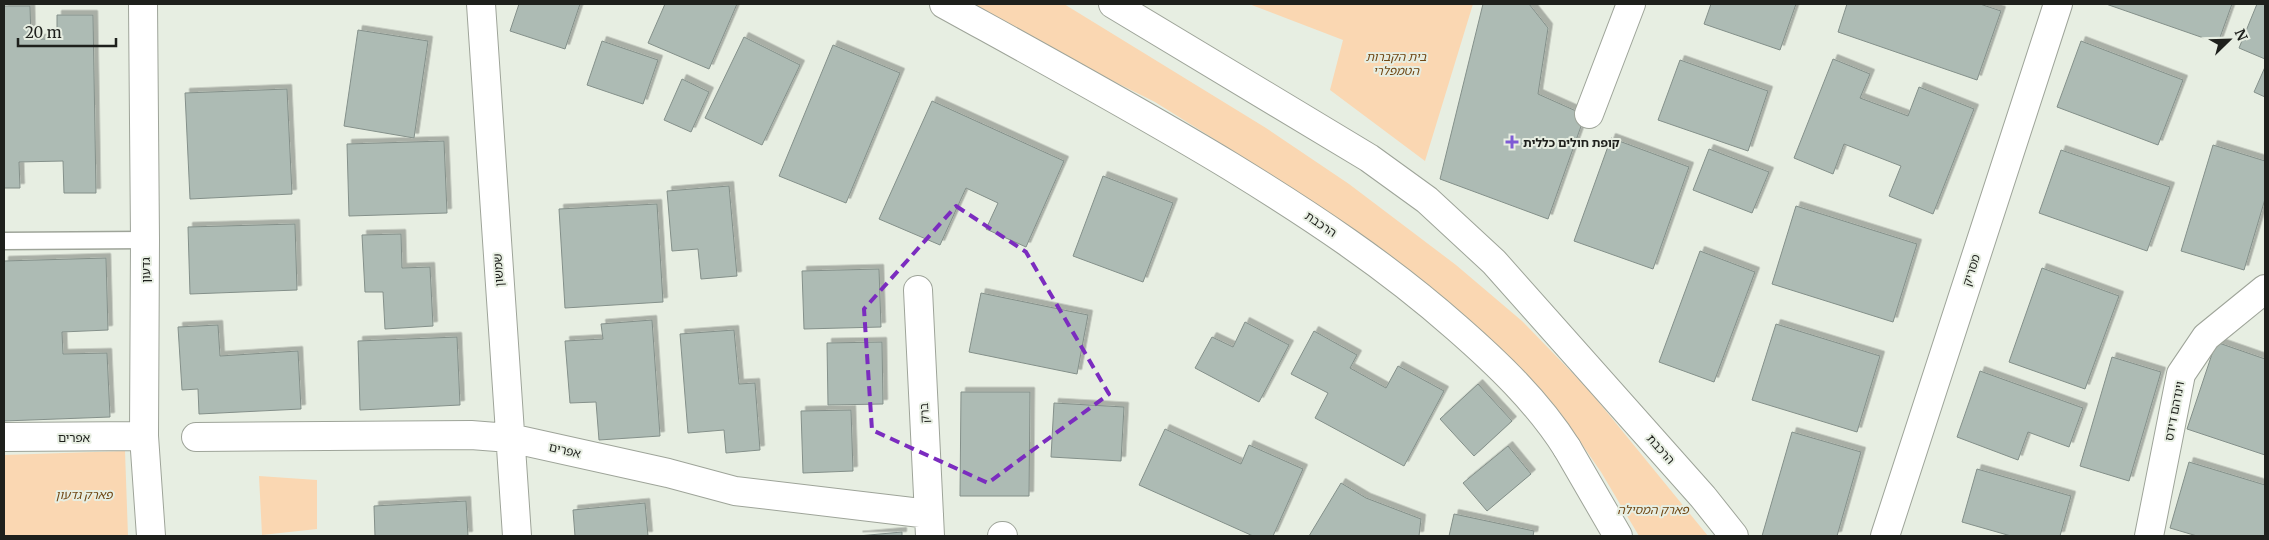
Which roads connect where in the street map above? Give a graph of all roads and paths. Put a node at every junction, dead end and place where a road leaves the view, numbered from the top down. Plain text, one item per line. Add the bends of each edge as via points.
1 (143, 4) edge
2 (481, 4) edge
3 (944, 4) edge
4 (1112, 4) edge
5 (1631, 4) edge
6 (2058, 4) edge
7 (1589, 114) dead end
8 (145, 240) junction
9 (4, 241) edge
10 (2265, 289) edge
11 (918, 290) dead end
12 (144, 436) junction
13 (4, 437) edge
14 (196, 437) dead end
15 (510, 438) junction
16 (929, 525) edge
17 (151, 536) edge
18 (517, 536) edge
19 (1618, 536) edge
20 (1734, 536) edge
21 (1885, 536) edge
22 (2149, 536) edge

1 - 8 street, גדעון
2 - 15 street, שמשון
3 - 19 street, הרכבת via 1166,128 1282,198 1372,258 1427,301 1480,348 1533,403 1567,448
4 - 20 street, הרכבת via 1370,158 1428,200 1494,262
5 - 7 street
6 - 21 street, מסריק
8 - 9 lane
8 - 12 street, גדעון
10 - 22 street, וינדהם דידס via 2206,337 2182,374
11 - 16 street, ברק
12 - 13 street, אפרים
12 - 17 street, גדעון
14 - 15 street, אפרים via 471,435
15 - 16 street, אפרים via 735,491
15 - 18 street, שמשון

